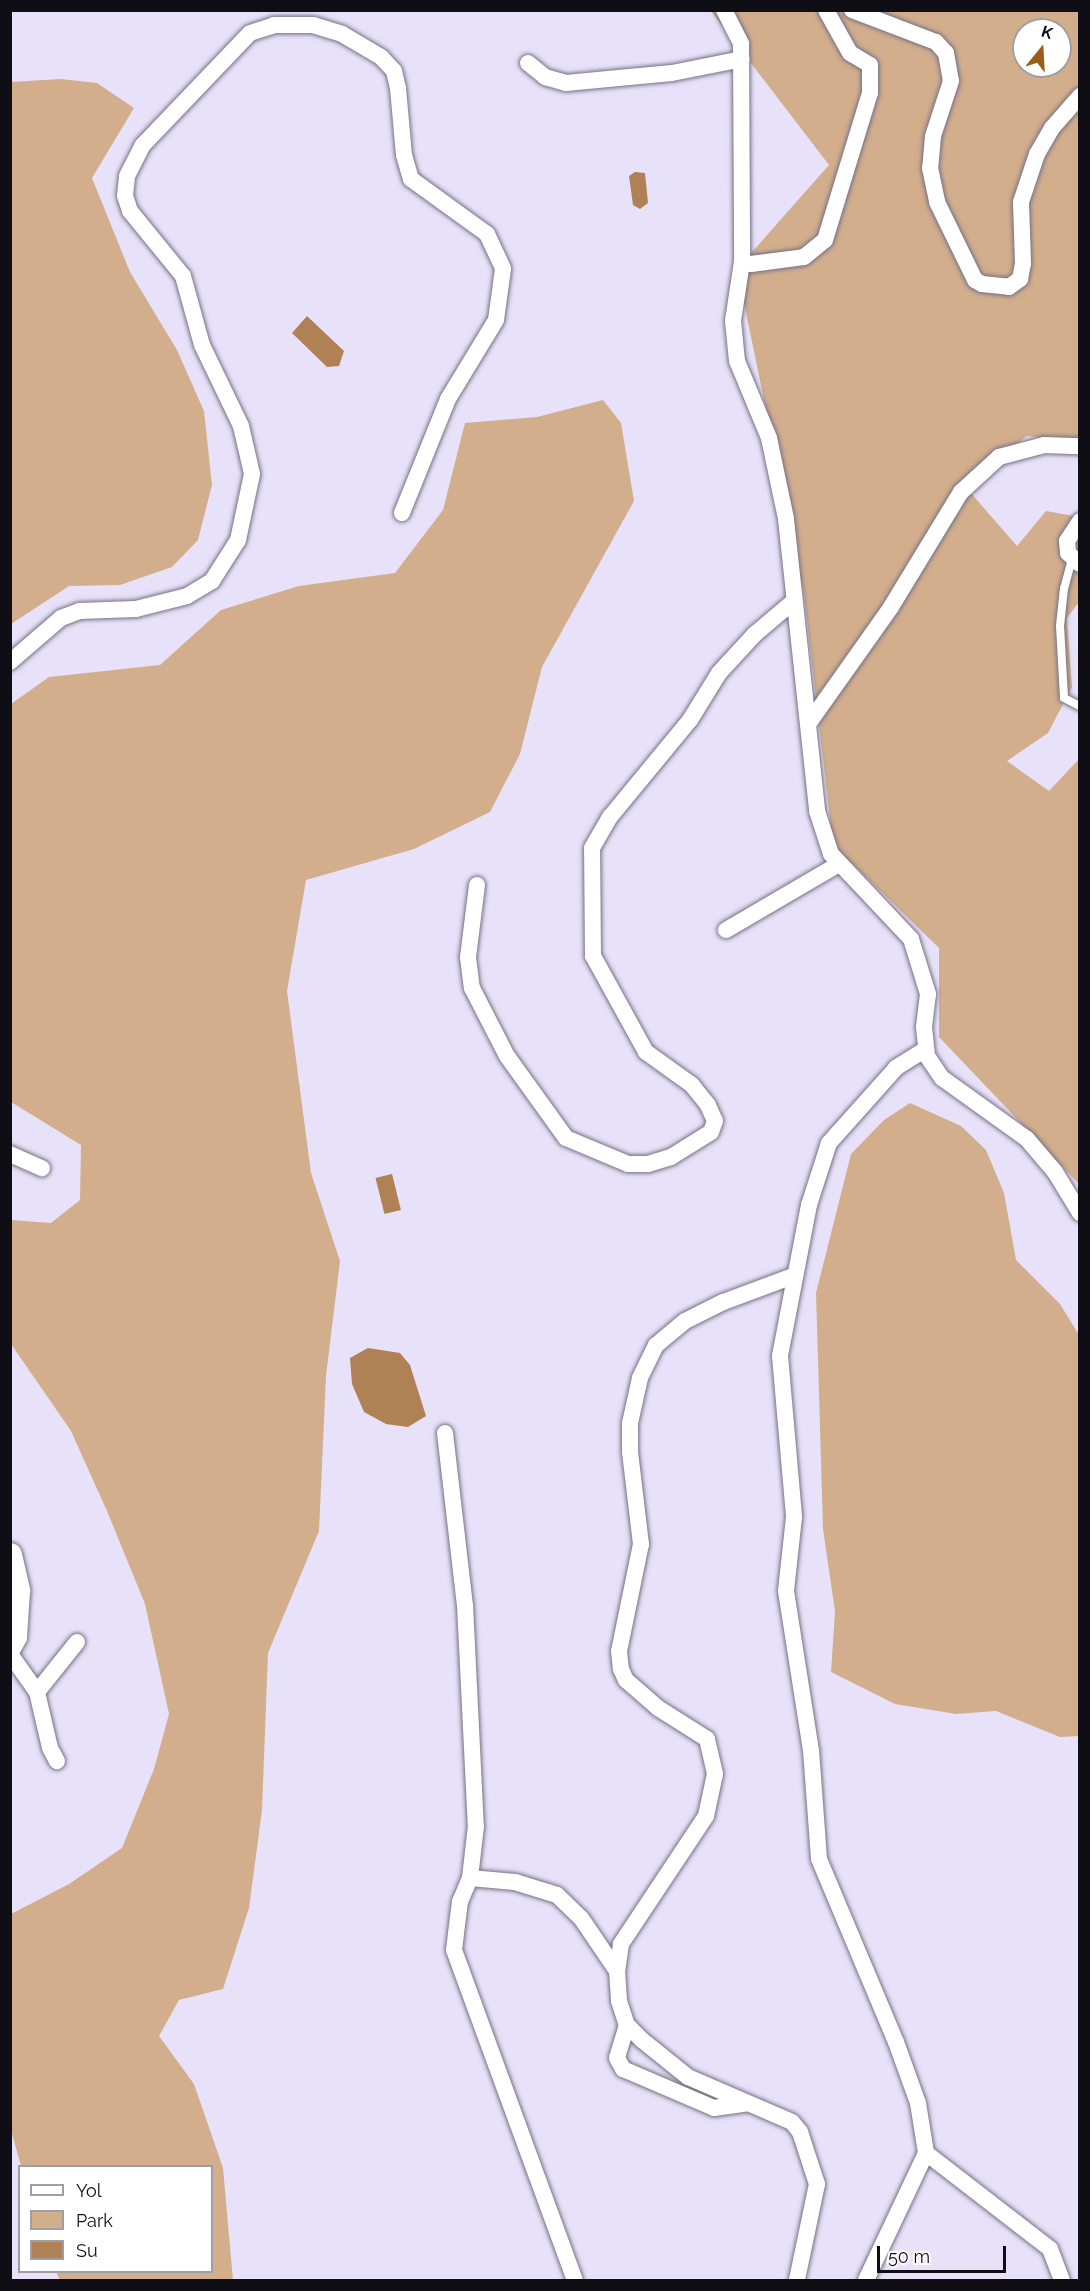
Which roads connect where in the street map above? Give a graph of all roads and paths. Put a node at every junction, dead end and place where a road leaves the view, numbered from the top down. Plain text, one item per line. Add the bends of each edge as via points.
1 (724, 10) edge
2 (826, 10) edge
3 (852, 10) edge
4 (741, 59) junction
5 (528, 63) dead end
6 (1080, 96) edge
7 (742, 262) junction
8 (1080, 446) edge
9 (402, 513) dead end
10 (1080, 521) edge
11 (1076, 562) edge
12 (794, 601) junction
13 (10, 662) edge
14 (1080, 706) edge
15 (809, 723) junction
16 (839, 864) junction
17 (477, 885) dead end
18 (726, 930) dead end
19 (926, 1048) junction
20 (10, 1154) edge
21 (42, 1168) dead end
22 (1080, 1213) edge
23 (793, 1276) junction
24 (445, 1433) dead end
25 (10, 1555) edge
26 (77, 1642) dead end
27 (10, 1646) edge
28 (10, 1654) edge
29 (37, 1692) junction
30 (57, 1761) dead end
31 (470, 1878) junction
32 (617, 1971) junction
33 (627, 2025) junction
34 (748, 2103) junction
35 (926, 2153) junction
36 (575, 2280) edge
37 (797, 2280) edge
38 (866, 2280) edge
39 (1062, 2280) edge

1 - 4 street via 741,44
2 - 7 street via 850,53 870,65 873,79 834,213 825,240 815,252 804,257
3 - 6 street via 936,42 946,53 951,81 933,136 930,168 937,202 975,280 982,284 1009,287 1020,279 1021,202 1036,154
4 - 5 street via 672,73 566,83 545,77
4 - 7 street
7 - 12 street via 733,321 737,361 769,438 786,519
8 - 15 street via 1044,445 999,457 961,492 891,607
9 - 13 street via 448,399 496,320 503,270 487,234 411,179 404,155 394,71 381,57 342,34 313,25 274,25 250,33 142,146 126,186 130,211 183,276 202,345 241,426 252,474 238,540 212,581 186,596 136,609 70,614
10 - 11 street via 1067,541
11 - 14 lane via 1061,607 1061,638 1064,698
12 - 15 street
12 - 17 street via 755,634 719,673 690,720 610,817 592,848 592,956 646,1052 692,1085 708,1105 715,1121 711,1132 671,1157 648,1164 628,1164 566,1138 507,1056 472,987 468,957
15 - 16 street via 817,811 831,854
16 - 18 street
16 - 19 street via 912,939 928,994
19 - 22 street via 942,1078 1027,1139 1055,1172
19 - 23 street via 896,1068 829,1143 809,1205
20 - 21 street
23 - 32 street via 685,1321 656,1345 640,1378 630,1423 630,1452 641,1544 619,1651 621,1669 626,1680 658,1708 707,1739 715,1774 706,1816 621,1944
23 - 35 street via 780,1356 794,1517 786,1591 811,1750 819,1859 896,2042 918,2103
24 - 31 street via 465,1605 476,1826
25 - 27 street via 18,1591 15,1637
26 - 29 street
28 - 29 street
29 - 30 street via 50,1748
31 - 32 street via 515,1882 557,1895 581,1918
31 - 36 street via 460,1900 454,1950
32 - 33 street via 619,2001
33 - 34 street via 688,2078
33 - 34 street via 617,2058 623,2069 714,2109
34 - 37 street via 792,2122 801,2132 817,2184
35 - 38 street
35 - 39 street via 1050,2249

